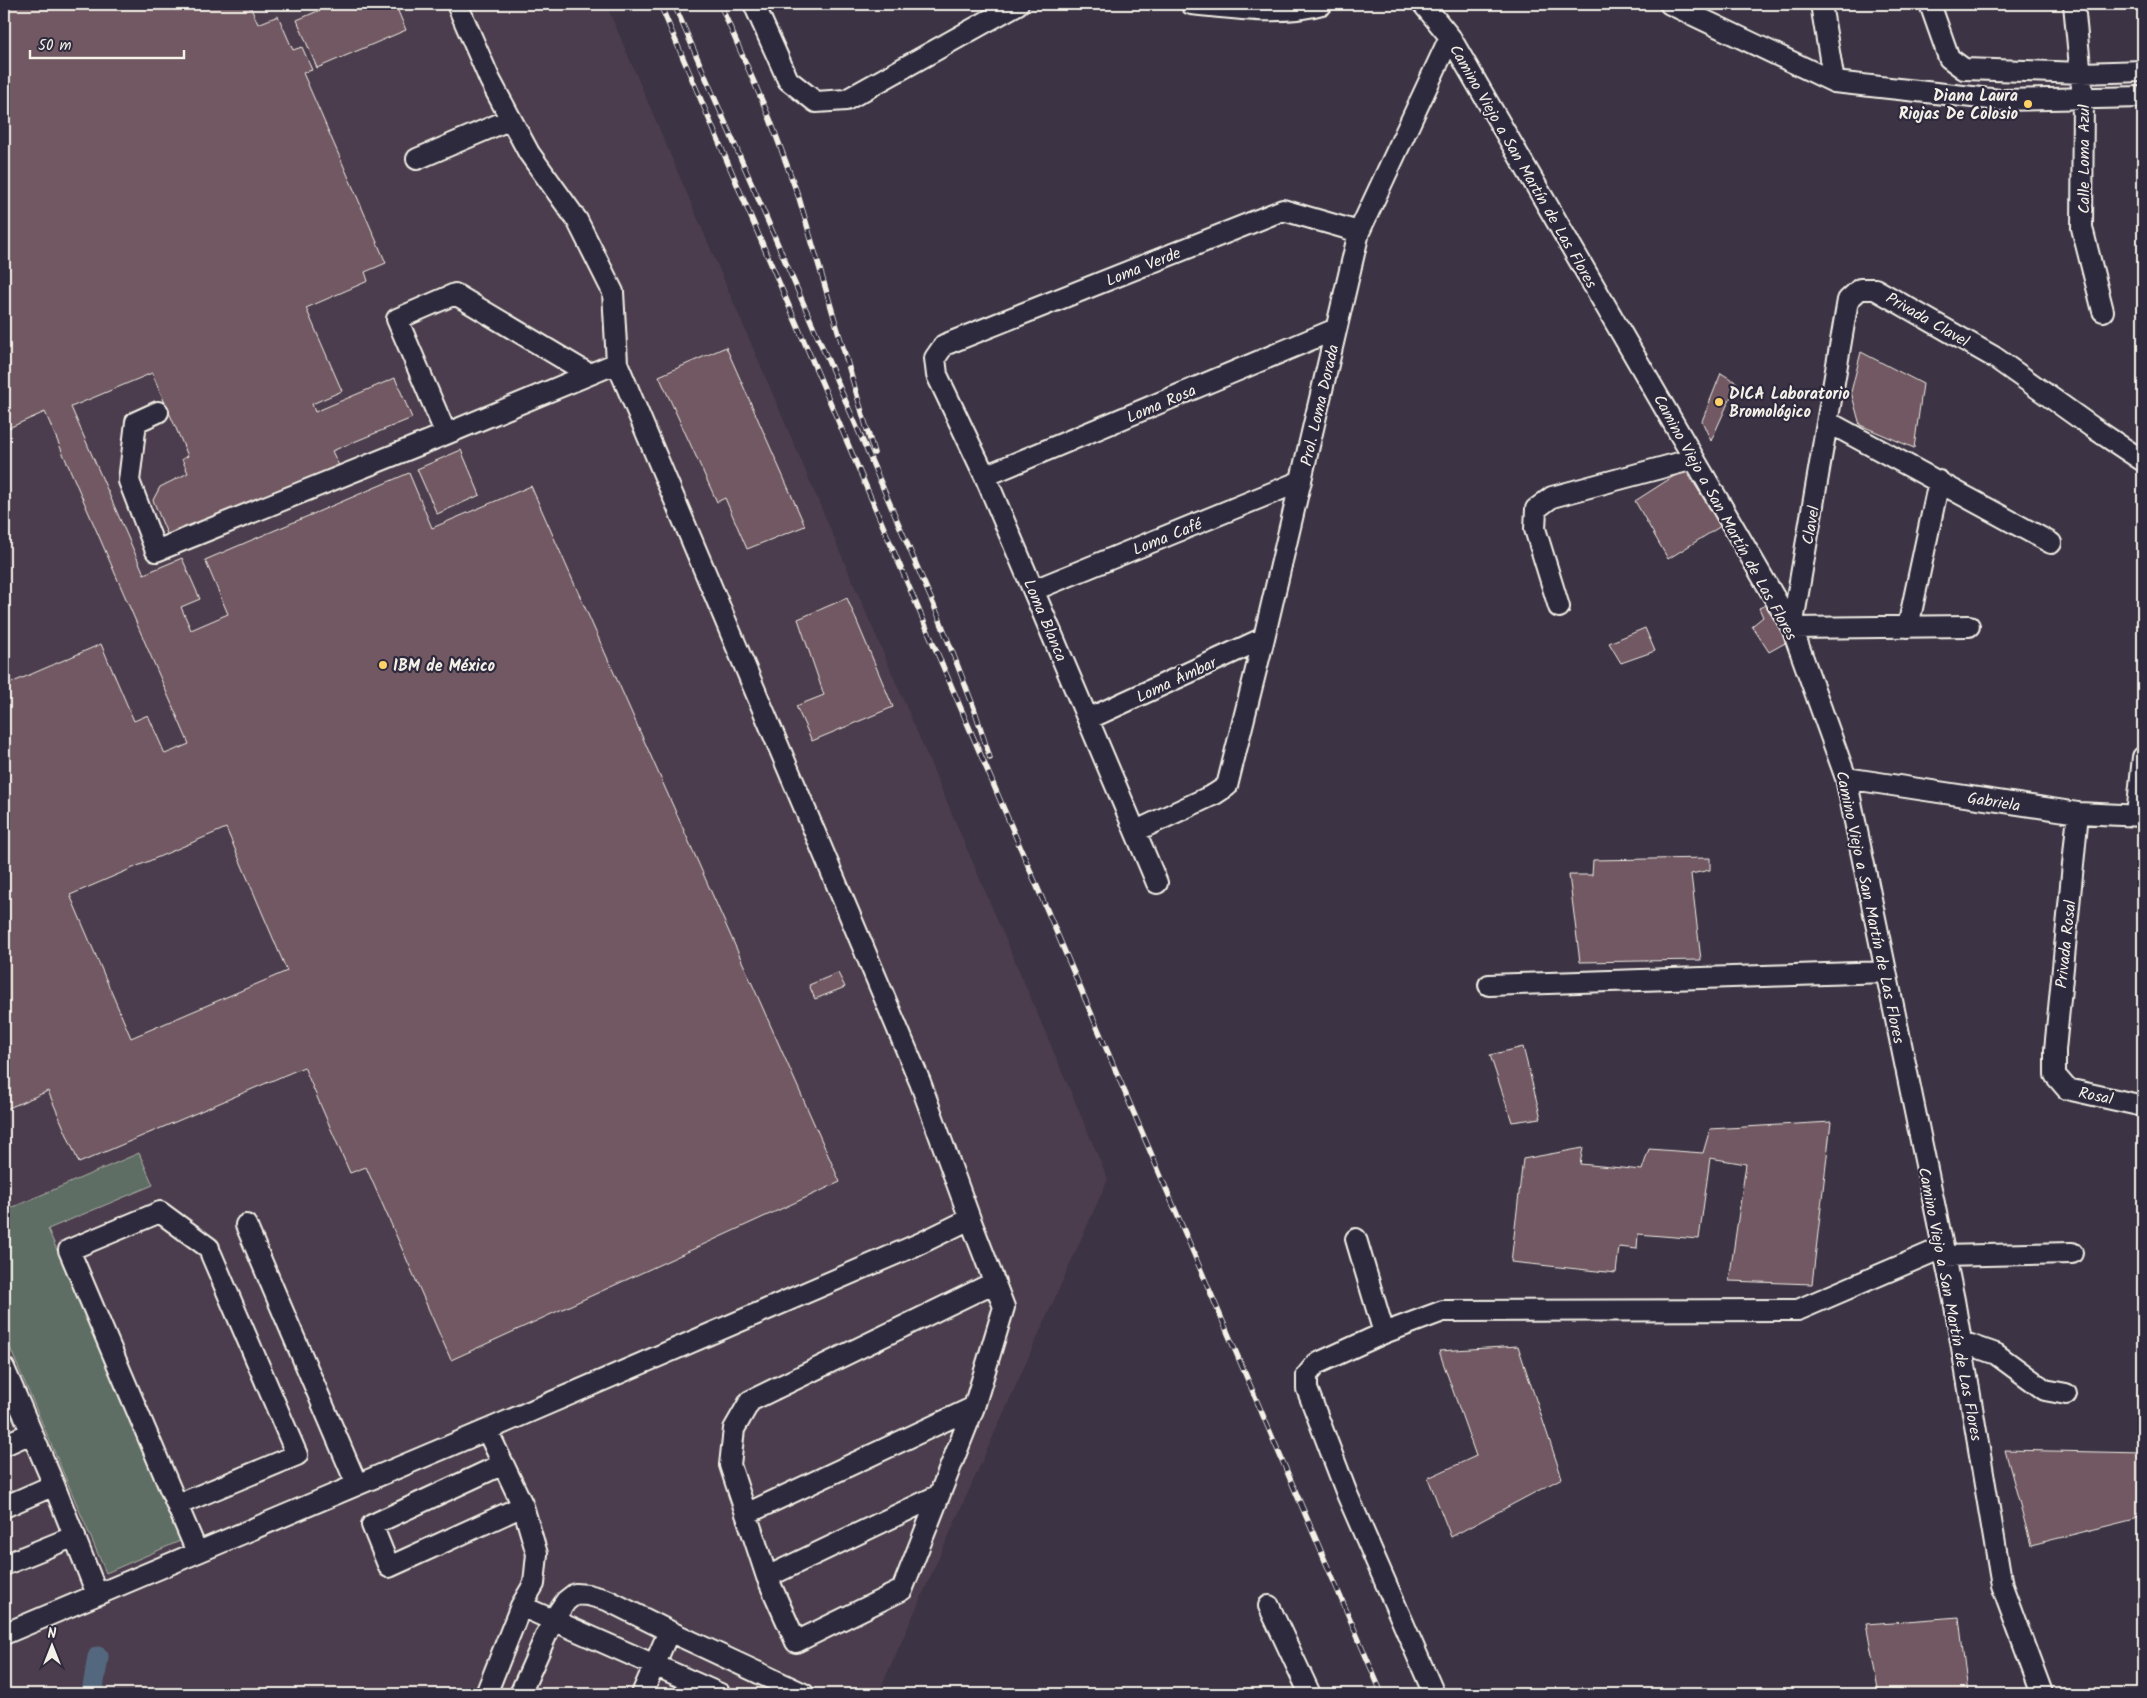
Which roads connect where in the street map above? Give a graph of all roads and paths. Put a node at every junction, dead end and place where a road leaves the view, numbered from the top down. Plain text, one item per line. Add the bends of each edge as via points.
1 (457, 4) edge
2 (754, 4) edge
3 (1016, 4) edge
4 (1191, 4) edge
5 (1322, 4) edge
6 (1423, 4) edge
7 (1821, 4) edge
8 (1930, 4) edge
9 (2074, 4) edge
10 (1675, 5) edge
11 (1243, 7) edge
12 (1450, 37) junction
13 (2143, 71) edge
14 (2082, 73) junction
15 (1834, 82) junction
16 (2143, 97) edge
17 (2083, 98) junction
18 (510, 119) junction
19 (417, 159) dead end
20 (1359, 232) junction
21 (2103, 311) dead end
22 (1336, 329) junction
23 (934, 358) joint
24 (617, 363) junction
25 (589, 374) junction
26 (158, 412) dead end
27 (1828, 422) junction
28 (446, 434) junction
29 (1694, 459) junction
30 (2143, 461) edge
31 (986, 476) junction
32 (1301, 482) junction
33 (1938, 482) junction
34 (2051, 543) dead end
35 (1034, 590) junction
36 (1559, 607) dead end
37 (1969, 626) dead end
38 (1908, 627) junction
39 (1792, 628) junction
40 (1264, 638) junction
41 (1088, 719) junction
42 (2143, 757) edge
43 (1846, 778) junction
44 (2078, 813) junction
45 (2140, 816) edge
46 (1136, 831) junction
47 (1157, 883) dead end
48 (1886, 972) junction
49 (1489, 985) dead end
50 (2055, 1075) joint
51 (2143, 1106) edge
52 (970, 1219) junction
53 (246, 1225) dead end
54 (1356, 1239) dead end
55 (1943, 1252) junction
56 (2072, 1253) dead end
57 (995, 1282) junction
58 (1384, 1333) junction
59 (1962, 1342) junction
60 (6, 1377) edge
61 (2066, 1394) dead end
62 (974, 1407) junction
63 (487, 1430) junction
64 (31, 1433) junction
65 (4, 1445) edge
66 (503, 1464) junction
67 (54, 1485) junction
68 (357, 1485) junction
69 (939, 1495) junction
70 (178, 1505) junction
71 (523, 1506) junction
72 (4, 1507) edge
73 (746, 1514) junction
74 (75, 1536) junction
75 (197, 1552) junction
76 (4, 1565) edge
77 (767, 1577) junction
78 (97, 1594) junction
79 (521, 1606) junction
80 (1269, 1606) dead end
81 (554, 1620) junction
82 (669, 1632) junction
83 (4, 1634) edge
84 (654, 1665) junction
85 (486, 1694) edge
86 (520, 1694) edge
87 (642, 1694) edge
88 (720, 1694) edge
89 (804, 1694) edge
90 (1310, 1694) edge
91 (1434, 1694) edge
92 (2042, 1694) edge

1 - 18 street
2 - 3 street via 788,80 816,102 846,100
4 - 11 street
5 - 11 street via 1308,8
6 - 12 street, Camino Viejo a San Martín de Las Flores
7 - 15 street
8 - 14 street via 1949,58 1964,69
9 - 14 street, Calle Loma Azul
10 - 15 street
12 - 20 street, Prol. Loma Dorada
12 - 29 street, Camino Viejo a San Martín de Las Flores
13 - 14 street
14 - 17 street, Calle Loma Azul
15 - 17 street via 2000,100
16 - 17 street
17 - 21 street, Calle Loma Azul via 2082,228
18 - 19 street
18 - 24 street via 529,153 577,220 613,292
20 - 22 street, Prol. Loma Dorada
20 - 23 street, Loma Verde via 1283,210 944,345
22 - 31 street, Loma Rosa
22 - 32 street, Prol. Loma Dorada
23 - 31 street, Loma Blanca via 937,375
24 - 25 street
24 - 52 street via 920,1082
25 - 28 street
25 - 28 street via 455,294 396,319
26 - 28 street via 136,422 129,481 156,551
27 - 30 street, Privada Clavel via 1848,300 1860,289 1875,289 1994,357
27 - 33 street
27 - 39 street, Clavel
29 - 36 street via 1552,497 1536,509 1535,529
29 - 39 street, Camino Viejo a San Martín de Las Flores
31 - 35 street, Loma Blanca
32 - 35 street, Loma Café
32 - 40 street, Prol. Loma Dorada
33 - 34 street
33 - 38 street
35 - 41 street, Loma Blanca
37 - 38 street
38 - 39 street
39 - 43 street, Camino Viejo a San Martín de Las Flores
40 - 41 street, Loma Ámbar
40 - 46 street, Prol. Loma Dorada via 1227,786
41 - 46 street, Loma Blanca
42 - 45 street
43 - 44 street, Gabriela
43 - 48 street, Camino Viejo a San Martín de Las Flores
44 - 45 street, Gabriela
44 - 50 street, Privada Rosal
46 - 47 street, Loma Blanca
48 - 49 street
48 - 55 street, Camino Viejo a San Martín de Las Flores
50 - 51 street, Rosal via 2067,1089
52 - 57 street
52 - 63 street via 921,1244
53 - 68 street
54 - 58 street
55 - 56 street
55 - 58 street via 1798,1310 1443,1311
55 - 59 street, Camino Viejo a San Martín de Las Flores
57 - 62 street via 1004,1307
57 - 73 street via 750,1401 734,1429 730,1465
58 - 91 street via 1316,1364 1307,1375 1307,1389 1347,1494
59 - 61 street via 1996,1354 2045,1390
59 - 92 street, Camino Viejo a San Martín de Las Flores via 2002,1586
60 - 64 street
62 - 69 street
62 - 73 street
63 - 66 street
63 - 68 street
64 - 65 street
64 - 67 street
66 - 71 street
66 - 71 street via 372,1525 389,1566
67 - 72 street
67 - 74 street
68 - 75 street
69 - 77 street
69 - 77 street via 902,1590 796,1642
70 - 70 street via 69,1250 160,1212 210,1251 297,1455
70 - 75 street
71 - 79 street via 537,1554 534,1584
73 - 77 street
74 - 76 street
74 - 78 street
75 - 78 street
78 - 83 street
79 - 81 street
79 - 85 street
80 - 90 street
81 - 82 street via 566,1601 575,1594 588,1595 607,1600
81 - 84 street
81 - 86 street
82 - 84 street
82 - 89 street
84 - 87 street
84 - 88 street

